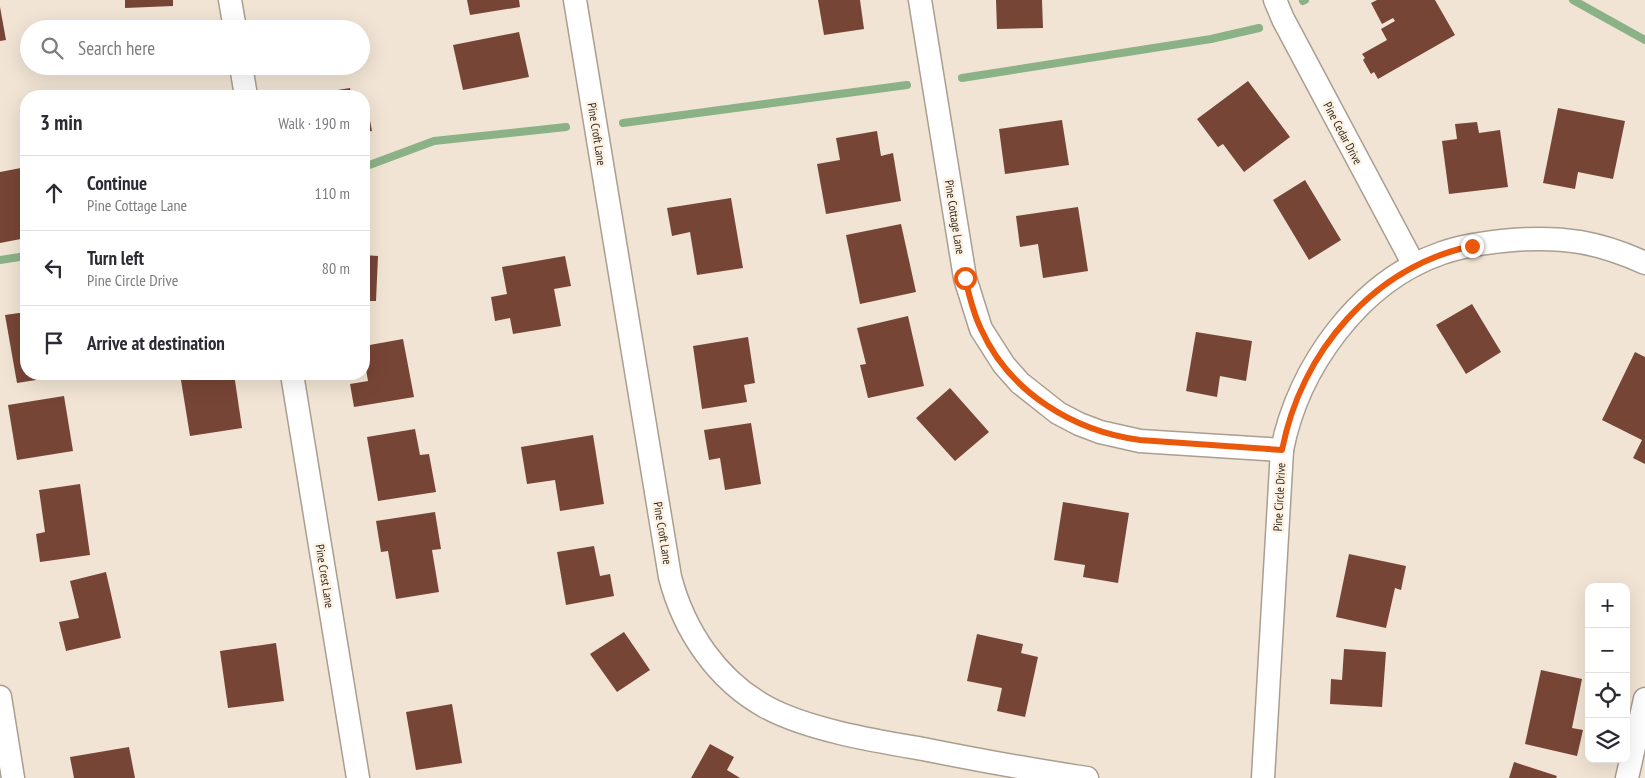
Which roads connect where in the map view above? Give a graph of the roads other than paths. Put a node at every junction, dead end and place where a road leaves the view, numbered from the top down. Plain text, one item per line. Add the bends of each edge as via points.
1 (230, 0) edge
2 (576, 0) edge
3 (920, 0) edge
4 (1275, 0) edge
5 (233, 20) edge
6 (242, 75) edge
7 (245, 90) edge
8 (1645, 263) edge
9 (1414, 265) junction
10 (293, 380) edge
11 (1282, 450) junction
12 (0, 697) edge
13 (1645, 699) edge
14 (13, 778) edge
15 (358, 778) edge
16 (1088, 778) edge
17 (1263, 778) edge
18 (1627, 778) edge

1 - 5 street
2 - 16 street, Pine Croft Lane via 670,577 681,612 699,643 736,686 767,708 801,721 895,744
3 - 11 street, Pine Cottage Lane via 965,278 981,330 1004,365 1020,383 1058,413 1100,432 1140,440
4 - 9 street, Pine Cedar Drive
6 - 7 street
8 - 9 street, Pine Circle Drive via 1589,243 1550,238 1472,246 1441,253
9 - 11 street, Pine Circle Drive via 1361,305 1322,351 1299,392
10 - 15 street, Pine Crest Lane
11 - 17 street, Pine Circle Drive
12 - 14 street
13 - 18 street

